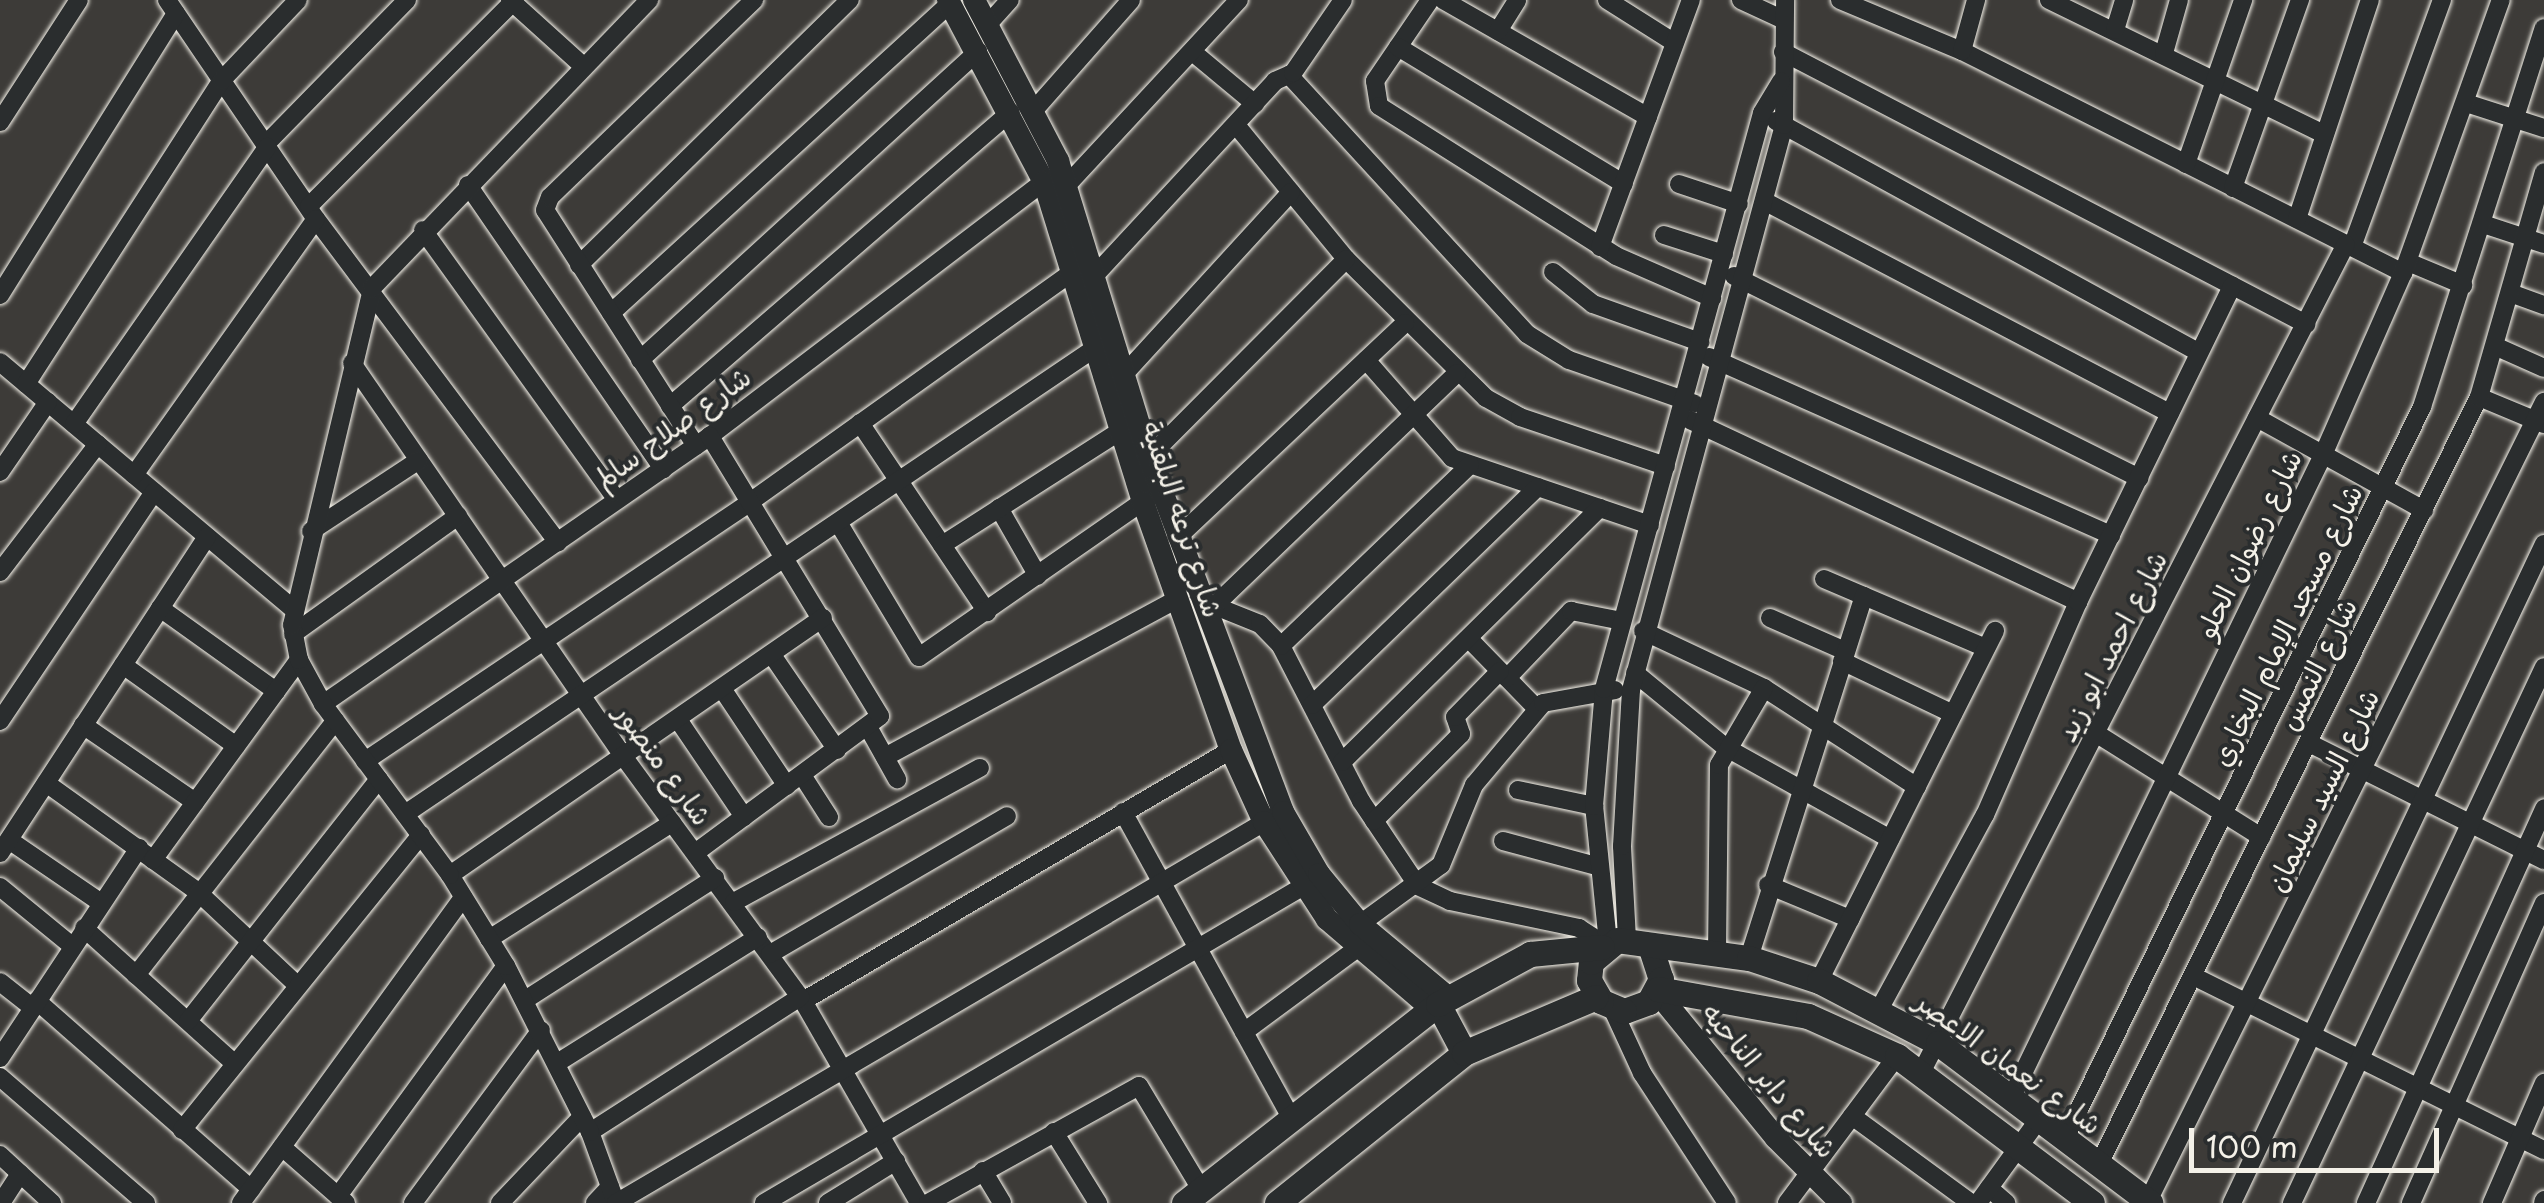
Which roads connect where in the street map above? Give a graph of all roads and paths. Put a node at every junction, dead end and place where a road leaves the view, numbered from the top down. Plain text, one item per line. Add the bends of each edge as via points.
1 (79, 0) edge
2 (298, 0) edge
3 (407, 0) edge
4 (649, 0) edge
5 (754, 0) edge
6 (850, 0) edge
7 (974, 0) edge
8 (1010, 0) edge
9 (1130, 0) edge
10 (1240, 0) edge
11 (1343, 0) edge
12 (1430, 0) edge
13 (1444, 0) edge
14 (1518, 0) edge
15 (1608, 0) edge
16 (1691, 0) edge
17 (1742, 0) edge
18 (1786, 0) edge
19 (1840, 0) edge
20 (1976, 0) edge
21 (2124, 0) edge
22 (2180, 0) edge
23 (2243, 0) edge
24 (2300, 0) edge
25 (2370, 0) edge
26 (2442, 0) edge
27 (2502, 0) edge
28 (513, 1) edge
29 (2052, 1) edge
30 (949, 2) edge
31 (172, 4) edge
32 (1784, 20) junction
33 (989, 23) junction
34 (2544, 28) edge
35 (2115, 30) junction
36 (1498, 31) junction
37 (1676, 43) junction
38 (1398, 47) junction
39 (978, 51) junction
40 (1962, 51) junction
41 (1783, 52) junction
42 (2164, 53) junction
43 (1195, 54) junction
44 (582, 65) junction
45 (1289, 76) junction
46 (2216, 77) junction
47 (222, 80) junction
48 (1781, 81) junction
49 (2264, 102) junction
50 (2466, 103) junction
51 (1255, 104) junction
52 (1035, 109) junction
53 (1011, 112) junction
54 (1762, 113) junction
55 (1648, 117) junction
56 (2514, 118) junction
57 (0, 122) edge
58 (1236, 124) junction
59 (1784, 125) junction
60 (2544, 128) edge
61 (2324, 134) junction
62 (266, 146) junction
63 (2186, 164) junction
64 (2544, 172) edge
65 (1055, 184) junction
66 (1624, 184) junction
67 (1679, 184) dead end
68 (468, 185) junction
69 (2233, 188) junction
70 (1292, 192) junction
71 (2541, 193) edge
72 (1764, 201) junction
73 (1739, 204) junction
74 (312, 212) junction
75 (2296, 220) junction
76 (2483, 224) junction
77 (423, 230) junction
78 (1664, 235) dead end
79 (2535, 241) edge
80 (1600, 246) junction
81 (2349, 246) junction
82 (1346, 259) junction
83 (1722, 262) junction
84 (579, 265) junction
85 (2405, 268) junction
86 (1553, 272) dead end
87 (1083, 274) junction
88 (1742, 280) junction
89 (2463, 285) junction
90 (2232, 286) junction
91 (372, 288) junction
92 (2513, 294) junction
93 (0, 295) edge
94 (1712, 298) junction
95 (2544, 304) edge
96 (610, 313) junction
97 (1406, 322) junction
98 (2306, 324) junction
99 (1098, 346) junction
100 (2496, 346) junction
101 (1699, 347) junction
102 (2200, 353) junction
103 (640, 360) junction
104 (1366, 360) junction
105 (1719, 360) junction
106 (352, 363) junction
107 (1, 366) edge
108 (2544, 368) edge
109 (1457, 373) junction
110 (1118, 382) junction
111 (26, 384) junction
112 (2479, 398) junction
113 (48, 402) junction
114 (2544, 402) edge
115 (670, 406) junction
116 (1682, 408) junction
117 (2170, 413) junction
118 (1703, 415) junction
119 (1412, 416) junction
120 (2257, 418) junction
121 (2540, 422) edge
122 (860, 423) junction
123 (74, 424) junction
124 (1122, 430) junction
125 (703, 441) junction
126 (98, 444) junction
127 (2323, 454) junction
128 (1149, 457) junction
129 (419, 460) junction
130 (1470, 464) junction
131 (1666, 466) junction
132 (663, 469) junction
133 (0, 472) edge
134 (134, 474) junction
135 (2139, 478) junction
136 (900, 482) junction
137 (1538, 487) junction
138 (2383, 488) junction
139 (154, 492) junction
140 (1152, 496) junction
141 (616, 500) junction
142 (750, 502) junction
143 (999, 508) junction
144 (1600, 508) junction
145 (2424, 510) junction
146 (458, 516) junction
147 (839, 524) junction
148 (1650, 525) junction
149 (311, 531) junction
150 (2111, 535) junction
151 (207, 537) junction
152 (1178, 537) junction
153 (558, 542) junction
154 (942, 544) junction
155 (2544, 544) edge
156 (786, 561) junction
157 (0, 572) edge
158 (1038, 576) junction
159 (1824, 580) dead end
160 (502, 581) junction
161 (1864, 596) junction
162 (1177, 599) junction
163 (2078, 602) junction
164 (160, 608) junction
165 (293, 609) junction
166 (987, 612) junction
167 (1202, 616) junction
168 (823, 618) junction
169 (1770, 618) dead end
170 (1622, 621) junction
171 (1643, 631) junction
172 (1995, 631) dead end
173 (293, 634) junction
174 (1470, 640) junction
175 (544, 641) junction
176 (1281, 646) junction
177 (1986, 648) junction
178 (772, 655) junction
179 (1844, 656) junction
180 (298, 660) junction
181 (123, 666) junction
182 (2544, 667) edge
183 (1504, 674) junction
184 (1216, 678) junction
185 (1633, 682) junction
186 (1764, 688) junction
187 (1604, 689) junction
188 (722, 690) junction
189 (276, 691) junction
190 (582, 697) junction
191 (322, 704) junction
192 (1312, 705) junction
193 (1537, 709) junction
194 (1953, 714) junction
195 (0, 720) edge
196 (334, 721) junction
197 (680, 721) junction
198 (872, 723) junction
199 (1821, 724) junction
200 (84, 726) junction
201 (2097, 734) junction
202 (2309, 743) junction
203 (236, 746) junction
204 (1724, 747) junction
205 (836, 750) junction
206 (1231, 750) junction
207 (885, 757) junction
208 (626, 760) junction
209 (365, 761) junction
210 (1342, 762) junction
211 (980, 768) dead end
212 (2362, 770) junction
213 (2164, 776) junction
214 (379, 779) junction
215 (897, 779) dead end
216 (794, 781) junction
217 (46, 783) junction
218 (1916, 787) junction
219 (1801, 788) junction
220 (1518, 790) dead end
221 (2423, 800) junction
222 (195, 802) junction
223 (1594, 806) junction
224 (2544, 808) edge
225 (1124, 812) junction
226 (405, 814) junction
227 (2225, 814) junction
228 (1007, 816) dead end
229 (744, 817) junction
230 (828, 817) dead end
231 (1273, 817) junction
232 (1374, 821) junction
233 (672, 823) junction
234 (2470, 823) junction
235 (421, 835) junction
236 (2261, 837) junction
237 (1890, 839) junction
238 (1503, 841) dead end
239 (3, 848) edge
240 (2525, 850) junction
241 (695, 853) junction
242 (146, 854) junction
243 (2544, 860) edge
244 (1600, 867) junction
245 (450, 875) junction
246 (715, 878) junction
247 (1162, 878) junction
248 (1418, 886) junction
249 (1768, 886) junction
250 (0, 887) edge
251 (1302, 887) junction
252 (198, 892) junction
253 (463, 897) junction
254 (100, 902) junction
255 (734, 902) junction
256 (2544, 903) edge
257 (1850, 919) junction
258 (1360, 924) junction
259 (84, 928) junction
260 (758, 937) junction
261 (490, 938) junction
262 (250, 940) junction
263 (1619, 944) junction
264 (72, 946) junction
265 (1356, 948) junction
266 (1199, 949) junction
267 (1717, 953) junction
268 (770, 954) junction
269 (1749, 958) junction
270 (506, 966) junction
271 (136, 974) junction
272 (2193, 976) junction
273 (1819, 981) junction
274 (0, 982) edge
275 (298, 986) junction
276 (1657, 991) junction
277 (801, 999) junction
278 (525, 1000) junction
279 (1604, 1002) junction
280 (2247, 1003) junction
281 (1440, 1004) junction
282 (35, 1005) junction
283 (1880, 1008) junction
284 (188, 1021) junction
285 (541, 1030) junction
286 (1244, 1032) junction
287 (2311, 1035) junction
288 (1938, 1043) junction
289 (1464, 1053) junction
290 (1896, 1056) junction
291 (0, 1058) edge
292 (2360, 1059) junction
293 (557, 1063) junction
294 (235, 1064) junction
295 (842, 1068) junction
296 (1922, 1071) junction
297 (0, 1077) edge
298 (2544, 1083) edge
299 (2418, 1088) junction
300 (2011, 1098) junction
301 (2454, 1106) junction
302 (1852, 1116) junction
303 (1291, 1118) junction
304 (2040, 1119) junction
305 (586, 1124) junction
306 (182, 1130) junction
307 (880, 1132) junction
308 (1054, 1132) junction
309 (2066, 1138) junction
310 (2521, 1139) junction
311 (2020, 1145) junction
312 (282, 1147) junction
313 (2544, 1150) edge
314 (0, 1155) edge
315 (896, 1161) junction
316 (2099, 1164) junction
317 (983, 1171) junction
318 (20, 1174) junction
319 (1809, 1175) junction
320 (246, 1196) edge
321 (1193, 1196) edge
322 (1984, 1196) edge
323 (614, 1198) edge
324 (342, 1200) edge
325 (2149, 1202) edge
326 (1, 1203) edge
327 (52, 1203) edge
328 (146, 1203) edge
329 (414, 1203) edge
330 (500, 1203) edge
331 (595, 1203) edge
332 (764, 1203) edge
333 (828, 1203) edge
334 (919, 1203) edge
335 (928, 1203) edge
336 (1002, 1203) edge
337 (1098, 1203) edge
338 (1277, 1203) edge
339 (1727, 1203) edge
340 (1787, 1203) edge
341 (1840, 1203) edge
342 (1970, 1203) edge
343 (2006, 1203) edge
344 (2092, 1203) edge
345 (2232, 1203) edge
346 (2292, 1203) edge
347 (2366, 1203) edge
348 (2411, 1203) edge
349 (2492, 1203) edge

1 - 57 street
2 - 47 street
3 - 62 street
4 - 44 street
5 - 84 street via 550,198 545,217
6 - 84 street
7 - 33 street, شارع ترعه البلقنية
8 - 33 street
9 - 52 street
10 - 43 street, شارع صلاح سالم
11 - 45 street
12 - 38 street
13 - 36 street
14 - 36 street
15 - 37 street
16 - 37 street
17 - 32 street
18 - 32 street
19 - 40 street
20 - 40 street
21 - 35 street
22 - 42 street
23 - 46 street
24 - 49 street
25 - 61 street
26 - 81 street, شارع احمد ابو زيد
27 - 50 street, شارع رضوان الحلو
28 - 44 street
28 - 74 street
29 - 35 street
30 - 39 street, شارع ترعه البلقنية
30 - 96 street
31 - 47 street
31 - 93 street
32 - 41 street
33 - 52 street, شارع ترعه البلقنية
34 - 56 street, شارع مسجد الإمام البخاري
35 - 42 street
36 - 55 street
37 - 55 street
38 - 66 street
38 - 80 street via 1373,98
39 - 53 street, شارع ترعه البلقنية
39 - 103 street
40 - 63 street
41 - 48 street
41 - 90 street
42 - 46 street
43 - 51 street
43 - 65 street, شارع صلاح سالم
44 - 68 street
45 - 51 street
45 - 116 street via 1527,334 1569,360
46 - 49 street
46 - 63 street
47 - 62 street
47 - 111 street
48 - 54 street
48 - 59 street
49 - 61 street
49 - 69 street
50 - 56 street
50 - 85 street, شارع رضوان الحلو
51 - 58 street
52 - 65 street, شارع ترعه البلقنية
53 - 65 street, شارع ترعه البلقنية
53 - 115 street
54 - 59 street
54 - 73 street
55 - 66 street
56 - 60 street
56 - 76 street, شارع مسجد الإمام البخاري
58 - 70 street
58 - 87 street
59 - 72 street
59 - 102 street
61 - 75 street
62 - 74 street
62 - 123 street
63 - 69 street
64 - 71 street, شارع النمس
65 - 87 street, شارع ترعه البلقنية
65 - 125 street, شارع صلاح سالم
66 - 80 street
67 - 73 street
68 - 77 street
68 - 132 street
69 - 75 street
70 - 82 street
70 - 110 street
71 - 79 street, شارع النمس
72 - 88 street
72 - 117 street
73 - 83 street
74 - 91 street
74 - 134 street
75 - 81 street
76 - 79 street
76 - 89 street, شارع مسجد الإمام البخاري
77 - 91 street
77 - 141 street
78 - 83 street
79 - 92 street, شارع النمس
80 - 94 street
81 - 85 street
81 - 98 street, شارع احمد ابو زيد
82 - 97 street
82 - 128 street
83 - 88 street
83 - 94 street
84 - 96 street
85 - 89 street
85 - 127 street, شارع رضوان الحلو
86 - 101 street via 1593,304
87 - 99 street, شارع ترعه البلقنية
87 - 110 street, شارع ترعه البلقنية
87 - 122 street
88 - 105 street
88 - 135 street
89 - 138 street, شارع مسجد الإمام البخاري via 2436,372
90 - 98 street
90 - 102 street
91 - 106 street
91 - 153 street
92 - 95 street
92 - 100 street, شارع النمس
94 - 101 street
96 - 103 street
97 - 104 street
97 - 109 street
98 - 120 street, شارع احمد ابو زيد
99 - 110 street, شارع ترعه البلقنية
99 - 136 street
100 - 108 street
100 - 112 street, شارع النمس
101 - 105 street
101 - 116 street
102 - 117 street
103 - 115 street
104 - 119 street
104 - 152 street
105 - 118 street
105 - 150 street
106 - 129 street, شارع منصور
106 - 149 street
107 - 111 street
109 - 119 street
109 - 131 street via 1520,417
110 - 124 street, شارع ترعه البلقنية
110 - 128 street, شارع ترعه البلقنية
111 - 113 street
112 - 121 street
112 - 145 street, شارع النمس
113 - 123 street
113 - 133 street
114 - 121 street, شارع السيد سليمان
115 - 125 street
116 - 118 street
116 - 131 street
117 - 135 street
118 - 163 street
118 - 171 street
119 - 130 street via 1445,454
119 - 167 street
120 - 127 street
120 - 201 street, شارع احمد ابو زيد
121 - 212 street, شارع السيد سليمان
122 - 136 street
122 - 142 street
123 - 126 street
124 - 140 street, شارع ترعه البلقنية
124 - 143 street
125 - 132 street, شارع صلاح سالم
125 - 142 street
126 - 134 street
126 - 157 street
127 - 138 street
127 - 213 street, شارع رضوان الحلو
128 - 140 street, شارع ترعه البلقنية
129 - 146 street, شارع منصور
129 - 149 street
130 - 137 street
130 - 176 street
131 - 148 street
132 - 141 street, شارع صلاح سالم
134 - 139 street
135 - 150 street
136 - 147 street
136 - 154 street
137 - 144 street
137 - 192 street
138 - 145 street
138 - 227 street, شارع مسجد الإمام البخاري
139 - 151 street
139 - 195 street
140 - 152 street, شارع ترعه البلقنية
140 - 158 street
140 - 162 street, شارع ترعه البلقنية
141 - 153 street, شارع صلاح سالم
142 - 156 street
142 - 175 street
143 - 154 street
143 - 158 street
144 - 148 street
144 - 174 street
145 - 202 street, شارع النمس
146 - 160 street, شارع منصور
146 - 173 street
147 - 156 street
147 - 166 street via 919,657
148 - 170 street
149 - 165 street
150 - 163 street
151 - 164 street
151 - 165 street
152 - 167 street, شارع ترعه البلقنية
153 - 160 street, شارع صلاح سالم
154 - 166 street
155 - 221 street
156 - 168 street
156 - 190 street
158 - 166 street
159 - 161 street
160 - 175 street, شارع منصور
160 - 191 street, شارع صلاح سالم
161 - 177 street
161 - 179 street
162 - 167 street, شارع ترعه البلقنية
162 - 207 street
163 - 283 street via 1985,816
164 - 181 street
164 - 189 street
165 - 173 street
167 - 176 street via 1248,616
167 - 184 street, شارع ترعه البلقنية
168 - 178 street
168 - 198 street
169 - 179 street
170 - 183 street via 1571,611
170 - 187 street
171 - 185 street
171 - 186 street
172 - 177 street
173 - 180 street
174 - 183 street
174 - 210 street
175 - 190 street, شارع منصور
175 - 209 street
176 - 192 street
177 - 194 street
178 - 188 street
178 - 205 street
179 - 194 street
179 - 199 street
180 - 189 street
180 - 191 street
181 - 200 street
181 - 203 street
182 - 234 street
183 - 193 street
183 - 232 street via 1456,715 1462,734 1412,770
184 - 206 street, شارع ترعه البلقنية
184 - 231 street, شارع ترعه البلقنية
185 - 187 street
185 - 204 street
185 - 263 street
186 - 199 street
186 - 204 street
187 - 193 street via 1558,695
187 - 223 street
188 - 197 street
188 - 216 street
189 - 203 street
190 - 208 street, شارع منصور
190 - 226 street
191 - 196 street
192 - 210 street
193 - 248 street via 1474,784 1450,852
194 - 218 street
196 - 209 street
196 - 252 street
197 - 208 street
197 - 229 street
198 - 205 street
198 - 207 street
199 - 218 street
199 - 219 street
200 - 217 street
200 - 222 street
201 - 213 street
201 - 288 street, شارع احمد ابو زيد
202 - 212 street
202 - 236 street, شارع النمس
203 - 222 street
204 - 219 street
204 - 267 street
205 - 216 street
206 - 225 street
206 - 231 street, شارع ترعه البلقنية
207 - 215 street
208 - 233 street, شارع منصور
208 - 245 street
209 - 214 street
210 - 232 street
211 - 255 street
212 - 221 street
212 - 280 street, شارع السيد سليمان
213 - 227 street
213 - 300 street, شارع رضوان الحلو
214 - 226 street
214 - 262 street
216 - 229 street
216 - 230 street
217 - 239 street
217 - 242 street
218 - 237 street
219 - 237 street
219 - 249 street
220 - 223 street
221 - 234 street
221 - 287 street
222 - 242 street
223 - 244 street
224 - 240 street
225 - 247 street
225 - 277 street
226 - 235 street
227 - 236 street
227 - 309 street, شارع مسجد الإمام البخاري
228 - 268 street
229 - 241 street
231 - 247 street
231 - 251 street, شارع ترعه البلقنية
231 - 258 street, شارع ترعه البلقنية
232 - 248 street
233 - 241 street, شارع منصور
233 - 261 street
234 - 240 street
234 - 292 street
235 - 245 street
235 - 275 street
236 - 272 street, شارع النمس
237 - 257 street
238 - 244 street
239 - 254 street
240 - 243 street
240 - 299 street
241 - 246 street, شارع منصور
242 - 252 street
242 - 254 street
244 - 263 street
245 - 253 street
246 - 255 street, شارع منصور
246 - 278 street
247 - 266 street
247 - 295 street
248 - 258 street
248 - 263 street via 1450,901 1579,928
249 - 257 street
249 - 269 street
250 - 264 street
251 - 265 street, شارع ترعه البلقنية
251 - 266 street
252 - 262 street
252 - 271 street
253 - 261 street
253 - 312 street
254 - 259 street
255 - 260 street, شارع منصور
256 - 301 street
257 - 273 street
258 - 281 street, شارع ترعه البلقنية
259 - 264 street
259 - 271 street
260 - 268 street, شارع منصور
260 - 293 street
261 - 270 street
262 - 275 street
262 - 284 street
263 - 267 main road, شارع نعمان الاعصر
263 - 276 main road via 1660,968
263 - 279 main road via 1589,971
263 - 281 main road, شارع نعمان الاعصر via 1530,954
264 - 282 street
265 - 281 street, شارع ترعه البلقنية
265 - 286 street
266 - 286 street
266 - 307 street
267 - 269 main road, شارع نعمان الاعصر
268 - 277 street, شارع منصور
269 - 273 main road, شارع نعمان الاعصر
270 - 278 street
270 - 324 street
271 - 284 street
272 - 280 street
272 - 316 street, شارع النمس
273 - 283 main road, شارع نعمان الاعصر
274 - 282 street
275 - 294 street
276 - 279 main road via 1637,1009
276 - 290 main road via 1808,1016
276 - 319 street, شارع داير الناحيه
277 - 295 street, شارع منصور
277 - 305 street
278 - 285 street
279 - 289 main road
279 - 339 street
280 - 287 street
280 - 325 street, شارع السيد سليمان
281 - 289 main road
281 - 303 main road, شارع نعمان الاعصر
282 - 291 street
282 - 306 street
283 - 288 main road, شارع نعمان الاعصر
284 - 294 street
285 - 293 street
285 - 329 street
286 - 303 street
287 - 292 street
287 - 345 street
288 - 296 street, شارع احمد ابو زيد
288 - 300 main road, شارع نعمان الاعصر
289 - 338 main road
290 - 296 main road
290 - 302 street
292 - 299 street
292 - 346 street
293 - 305 street
294 - 306 street
295 - 307 street, شارع منصور
295 - 323 street
296 - 311 main road
297 - 328 street
298 - 310 street
299 - 301 street
299 - 347 street
300 - 304 main road, شارع نعمان الاعصر
301 - 310 street
301 - 348 street
302 - 319 street
302 - 342 street
303 - 321 main road, شارع نعمان الاعصر
304 - 309 main road, شارع نعمان الاعصر
304 - 311 street
305 - 323 street
305 - 330 street
306 - 320 street
307 - 315 street, شارع منصور
307 - 332 street
308 - 317 street
308 - 321 street via 1139,1086
308 - 337 street
309 - 316 main road, شارع نعمان الاعصر
310 - 313 street
310 - 349 street
311 - 322 street
311 - 344 main road
312 - 320 street
312 - 324 street
314 - 318 street
315 - 333 street
315 - 334 street, شارع منصور
316 - 325 main road, شارع نعمان الاعصر
317 - 335 street
317 - 336 street
318 - 326 street
318 - 327 street
319 - 340 street
319 - 341 street, شارع داير الناحيه
322 - 343 street
323 - 331 street

